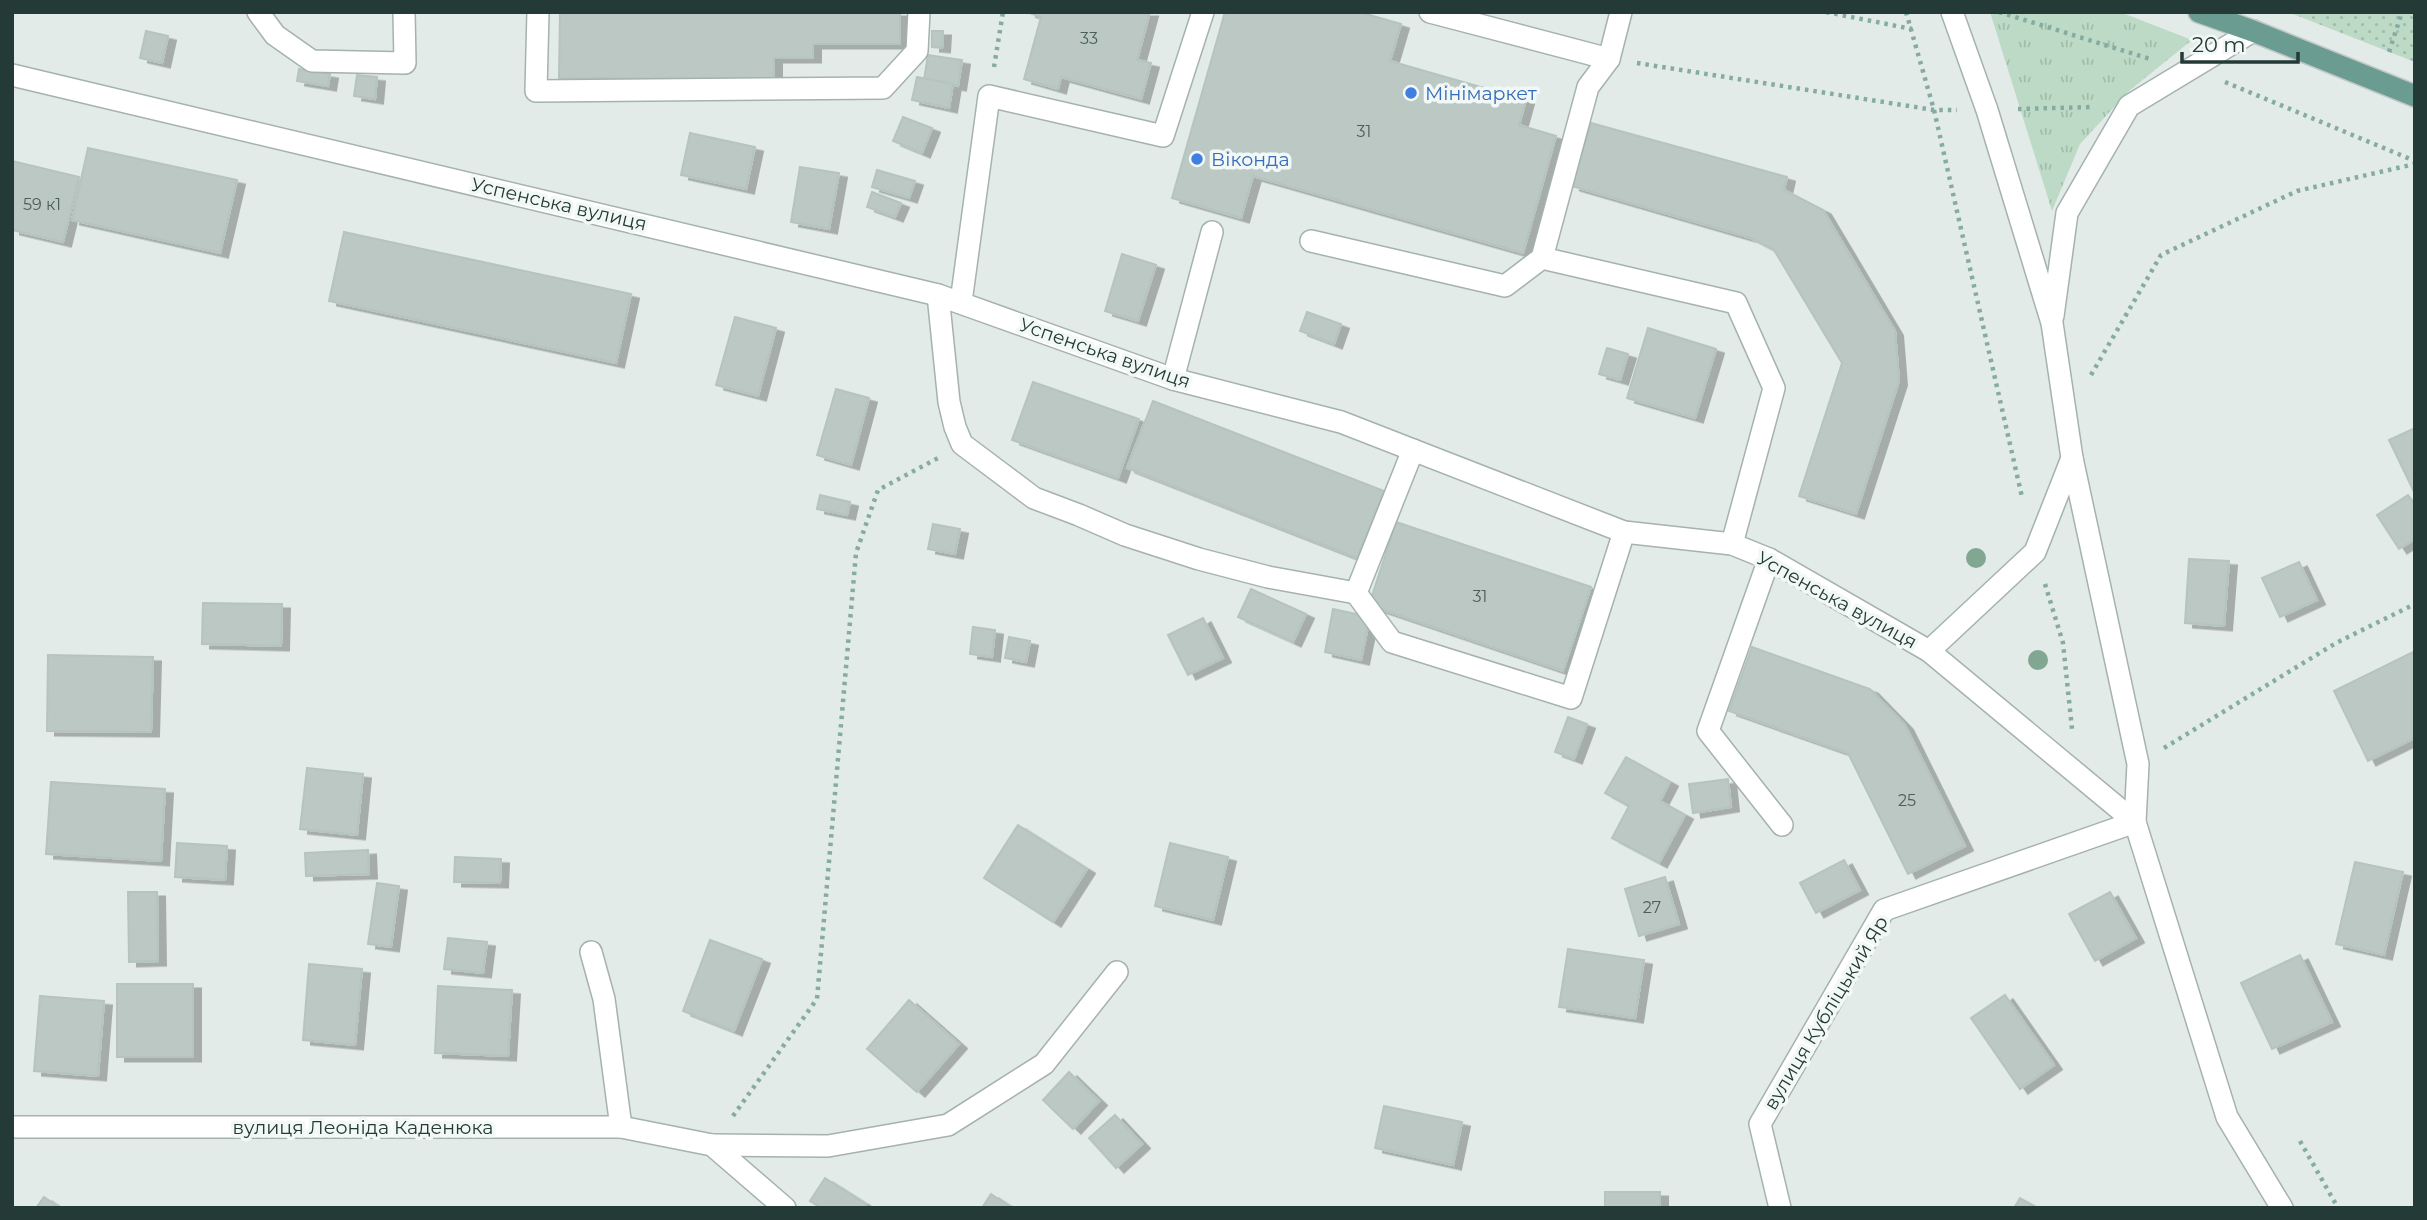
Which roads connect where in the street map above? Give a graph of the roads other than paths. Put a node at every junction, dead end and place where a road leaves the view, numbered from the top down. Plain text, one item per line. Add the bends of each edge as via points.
1 (258, 12) edge
2 (404, 12) edge
3 (538, 12) edge
4 (919, 12) edge
5 (1203, 12) edge
6 (1430, 12) edge
7 (1620, 12) edge
8 (1952, 12) edge
9 (2199, 12) edge
10 (2253, 31) junction
11 (1609, 59) junction
12 (12, 75) edge
13 (2415, 96) edge
14 (1212, 232) dead end
15 (1311, 241) dead end
16 (1542, 258) junction
17 (938, 295) junction
18 (961, 302) junction
19 (2052, 323) junction
20 (1173, 379) junction
21 (1413, 450) junction
22 (2072, 458) junction
23 (1624, 532) junction
24 (1732, 544) junction
25 (1769, 559) junction
26 (1356, 593) junction
27 (1929, 651) junction
28 (2136, 822) junction
29 (1782, 825) dead end
30 (592, 951) dead end
31 (1117, 972) dead end
32 (12, 1127) edge
33 (621, 1128) junction
34 (712, 1145) junction
35 (785, 1208) edge
36 (1780, 1208) edge
37 (2282, 1208) edge

1 - 2 street via 275,35 312,61 405,63
3 - 4 street via 536,91 883,88 917,51
5 - 18 street via 1163,136 989,96
6 - 11 street
7 - 11 street
8 - 19 street
9 - 10 main road
10 - 13 main road
10 - 19 street via 2129,106 2067,213
11 - 16 street via 1588,88
12 - 17 street, Успенська вулиця
14 - 20 street
15 - 16 street via 1505,286
16 - 24 street via 1736,303 1774,388
17 - 18 street, Успенська вулиця
17 - 26 street via 949,402 962,444 1034,498 1199,559
18 - 20 street, Успенська вулиця
19 - 22 street
20 - 21 street, Успенська вулиця via 1341,422
21 - 23 street, Успенська вулиця
21 - 26 street
22 - 27 street, Успенська вулиця via 2035,552
22 - 28 street via 2137,764
23 - 24 street, Успенська вулиця
23 - 26 street via 1571,698 1392,642
24 - 25 street, Успенська вулиця
25 - 27 street, Успенська вулиця
25 - 29 street via 1708,731
27 - 28 street
28 - 36 street, вулиця Кубліцький Яр via 1884,911 1760,1125
28 - 37 street via 2227,1116
30 - 33 street via 604,999
31 - 34 street, вулиця Леоніда Каденюка via 1044,1064 948,1125 828,1146
32 - 33 street, вулиця Леоніда Каденюка
33 - 34 street, вулиця Леоніда Каденюка
34 - 35 street

